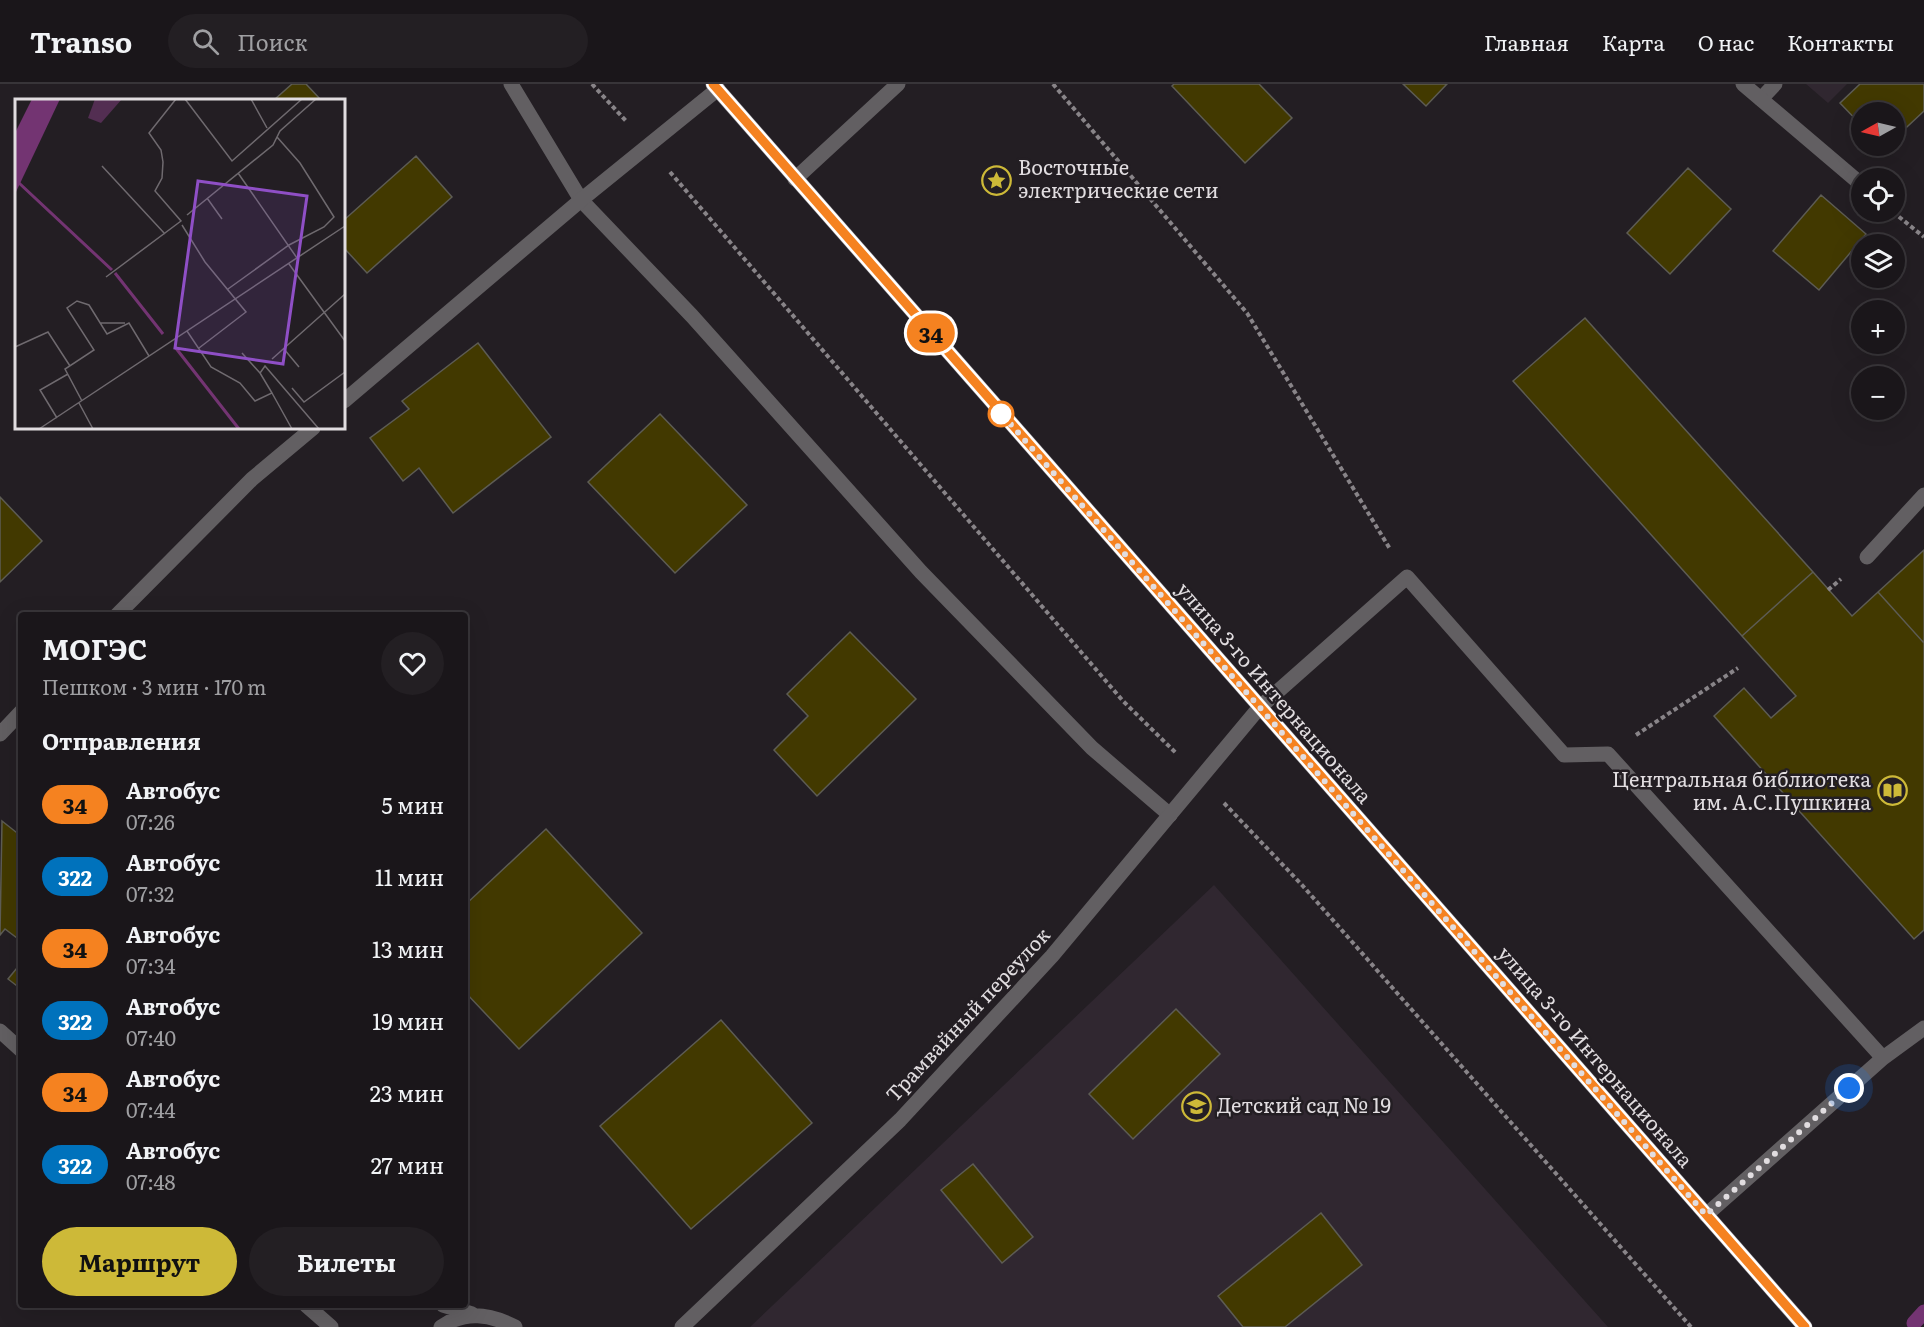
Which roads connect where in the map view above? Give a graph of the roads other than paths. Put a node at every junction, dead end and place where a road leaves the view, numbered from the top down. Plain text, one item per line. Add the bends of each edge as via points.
1 (511, 84) edge
2 (898, 84) edge
3 (1743, 84) edge
4 (1775, 84) edge
5 (716, 86) edge
6 (1761, 99) junction
7 (1851, 176) edge
8 (795, 179) junction
9 (581, 200) junction
10 (345, 400) edge
11 (312, 429) edge
12 (1924, 495) edge
13 (1867, 557) dead end
14 (120, 612) edge
15 (1259, 708) junction
16 (18, 715) edge
17 (0, 734) edge
18 (1170, 815) junction
19 (1924, 1028) edge
20 (0, 1030) edge
21 (18, 1047) edge
22 (1884, 1058) junction
23 (1706, 1215) junction
24 (309, 1308) edge
25 (452, 1308) edge
26 (472, 1315) junction
27 (331, 1327) edge
28 (441, 1327) edge
29 (515, 1327) edge
30 (682, 1327) edge
31 (1805, 1327) edge

1 - 9 street
2 - 8 street
3 - 6 street
4 - 6 street
5 - 8 main road, улица 3-го Интернационала
5 - 9 street
6 - 7 street
8 - 15 main road, улица 3-го Интернационала
9 - 10 street
9 - 18 street via 692,316 921,572 1092,748
11 - 14 street via 252,479
12 - 13 street
15 - 18 street, Трамвайный переулок
15 - 22 street, Трамвайный переулок via 1407,578 1564,755 1608,754
15 - 23 main road, улица 3-го Интернационала
16 - 17 street
18 - 30 street, Трамвайный переулок via 1052,956 900,1120
19 - 22 street
20 - 21 street
22 - 23 street
23 - 31 main road, улица 3-го Интернационала
24 - 27 street
25 - 26 street
26 - 28 street
26 - 29 street via 496,1317

